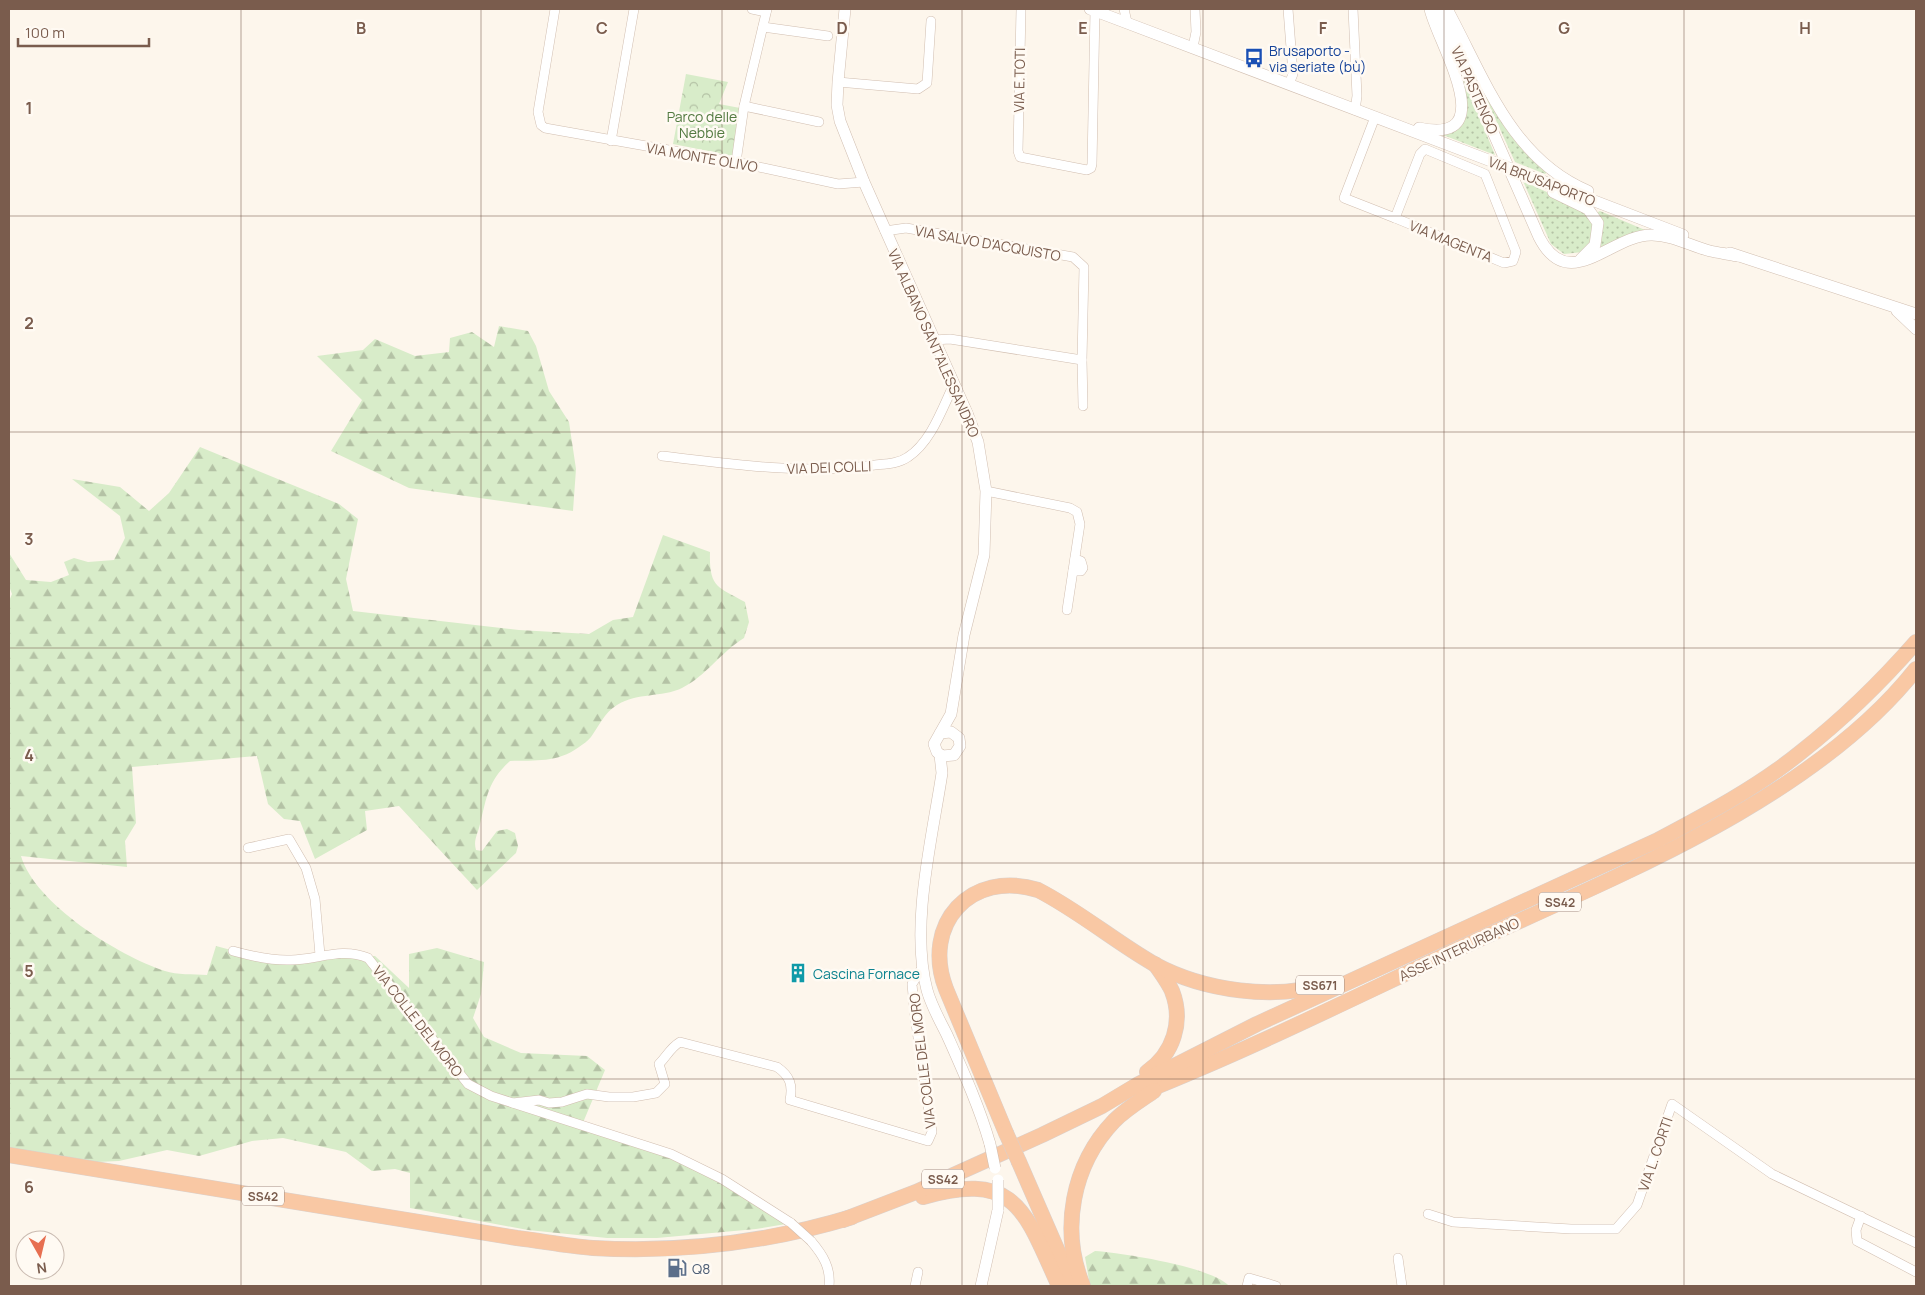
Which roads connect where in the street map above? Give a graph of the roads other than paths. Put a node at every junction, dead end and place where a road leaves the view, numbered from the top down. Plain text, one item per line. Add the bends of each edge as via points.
1 (555, 9) edge
2 (634, 9) edge
3 (752, 9) edge
4 (845, 9) edge
5 (1021, 9) edge
6 (1124, 9) edge
7 (1195, 9) edge
8 (1288, 9) edge
9 (1353, 9) edge
10 (1430, 9) edge
11 (1439, 9) edge
12 (1447, 9) edge
13 (767, 10) edge
14 (1092, 10) edge
15 (931, 21) dead end
16 (1127, 22) junction
17 (763, 28) junction
18 (828, 36) dead end
19 (1193, 47) junction
20 (838, 82) junction
21 (1288, 84) junction
22 (744, 106) junction
23 (1355, 110) junction
24 (1379, 119) junction
25 (819, 122) dead end
26 (611, 141) junction
27 (736, 162) junction
28 (1526, 174) junction
29 (864, 182) junction
30 (1395, 218) junction
31 (1659, 226) junction
32 (885, 231) junction
33 (1737, 256) junction
34 (1576, 262) junction
35 (1894, 308) junction
36 (1916, 314) edge
37 (1916, 329) edge
38 (934, 340) junction
39 (1082, 360) junction
40 (954, 384) junction
41 (1083, 406) dead end
42 (662, 456) dead end
43 (986, 491) junction
44 (1067, 610) dead end
45 (1916, 630) edge
46 (1916, 642) edge
47 (1916, 669) edge
48 (1886, 676) junction
49 (951, 714) junction
50 (940, 733) junction
51 (956, 735) junction
52 (940, 755) junction
53 (952, 756) junction
54 (942, 772) junction
55 (248, 848) dead end
56 (1476, 923) junction
57 (233, 950) dead end
58 (320, 955) junction
59 (1155, 964) junction
60 (922, 968) junction
61 (1169, 1081) junction
62 (513, 1103) junction
63 (1102, 1106) junction
64 (1042, 1135) junction
65 (9, 1155) edge
66 (1428, 1214) dead end
67 (1861, 1216) junction
68 (843, 1220) junction
69 (1916, 1244) edge
70 (1398, 1258) dead end
71 (918, 1272) dead end
72 (1916, 1272) edge
73 (829, 1286) edge
74 (915, 1286) edge
75 (981, 1286) edge
76 (1059, 1286) edge
77 (1073, 1286) edge
78 (1082, 1286) edge
79 (1248, 1286) edge
80 (1276, 1286) edge
81 (1402, 1286) edge

1 - 26 street, VIA MONTE OLIVO via 538,112 541,125
2 - 26 street
3 - 13 street
4 - 20 street, VIA ALBANO SANT'ALESSANDRO
5 - 14 street, VIA E.TOTI via 1020,157 1087,170 1091,168
6 - 16 street
7 - 19 street
8 - 21 street via 1293,74
9 - 23 street
10 - 24 street via 1464,102 1460,117 1450,127 1433,131
11 - 34 street, VIA PASTENGO via 1546,251 1562,262
12 - 31 street via 1505,118 1526,148 1546,168
13 - 17 street
14 - 16 street, VIA BRUSAPORTO
15 - 20 street via 928,83 918,89
16 - 19 street, VIA BRUSAPORTO
17 - 18 street
17 - 22 street
19 - 21 street, VIA BRUSAPORTO
20 - 29 street, VIA ALBANO SANT'ALESSANDRO via 840,121
21 - 23 street, VIA BRUSAPORTO
22 - 25 street
22 - 27 street
23 - 24 street, VIA BRUSAPORTO
24 - 28 street, VIA BRUSAPORTO, bridge
24 - 30 street, VIA MAGENTA via 1344,198
26 - 27 street, VIA MONTE OLIVO
27 - 29 street, VIA MONTE OLIVO via 838,184
28 - 31 street, VIA BRUSAPORTO
28 - 34 street via 1594,215 1598,230 1595,245
29 - 32 street, VIA ALBANO SANT'ALESSANDRO
30 - 30 street, VIA MAGENTA via 1504,262 1508,263 1515,257 1516,252 1485,174 1425,149 1420,154
31 - 33 street, VIA BRUSAPORTO
32 - 38 street, VIA ALBANO SANT'ALESSANDRO
32 - 39 street, VIA SALVO D'ACQUISTO via 906,228 1074,257 1084,267 1085,276
33 - 34 street via 1666,237 1644,235
33 - 35 street, VIA BRUSAPORTO
35 - 36 street, VIA BRUSAPORTO
35 - 37 street, VIA BRUSAPORTO
38 - 39 street via 950,339
38 - 40 street, VIA ALBANO SANT'ALESSANDRO
39 - 41 street, VIA SALVO D'ACQUISTO
40 - 42 street, VIA DEI COLLI via 920,448 898,462 800,470
40 - 43 street, VIA ALBANO SANT'ALESSANDRO via 978,442
43 - 44 street via 1070,508 1076,512 1080,524
43 - 49 street, VIA ALBANO SANT'ALESSANDRO via 984,555 964,635
45 - 48 highway
46 - 48 highway, ASSE INTERURBANO / SS42
47 - 61 highway, ASSE INTERURBANO / SS42 via 1862,725 1811,766 1705,831 1608,880
48 - 56 highway, ASSE INTERURBANO / SS42 via 1800,754 1721,805 1658,840
49 - 50 street, VIA ALBANO SANT'ALESSANDRO
49 - 51 street, VIA ALBANO SANT'ALESSANDRO
50 - 51 street via 948,731
50 - 52 street via 934,744
51 - 53 street via 960,746
52 - 53 street
52 - 54 street
53 - 54 street
54 - 60 street via 921,914
55 - 58 street via 289,839 306,868 315,899
56 - 59 highway, SS671 via 1450,929 1328,984 1290,991 1224,988
56 - 63 highway, SS42 via 1257,1024
57 - 58 street, VIA COLLE DEL MORO via 282,960
58 - 62 street, VIA COLLE DEL MORO via 357,954 368,958 468,1084
59 - 64 highway via 1172,990 1176,1010 1175,1034 1164,1058 1134,1081 1051,1122
59 - 77 highway, SS671, bridge via 1049,896 1026,886 1005,884 972,894 959,905 944,930 940,947 941,973 946,989
60 - 62 street, VIA COLLE DEL MORO via 912,984 932,1132 928,1142 790,1100 792,1088 787,1074 777,1067 680,1042 671,1047 668,1056 659,1064 665,1084 656,1093 633,1097 587,1094 562,1102
60 - 75 street, bridge via 928,992 980,1110 996,1168 998,1210
61 - 63 highway, ASSE INTERURBANO
61 - 78 highway via 1114,1121 1088,1158 1075,1192 1070,1235
62 - 73 street, VIA COLLE DEL MORO, bridge via 671,1154 722,1178 791,1223 811,1241 829,1268
63 - 64 highway, SS42
64 - 68 highway, SS42 via 916,1192
65 - 68 highway, SS42 via 592,1248 734,1244
66 - 67 street, VIA L. CORTI via 1453,1222 1616,1229 1637,1205 1672,1104 1759,1167
67 - 69 street, VIA L. CORTI
67 - 72 street via 1856,1230 1857,1242
68 - 76 highway via 953,1188 992,1192 1011,1200 1024,1213
70 - 81 street
71 - 74 street
79 - 80 street via 1249,1278

